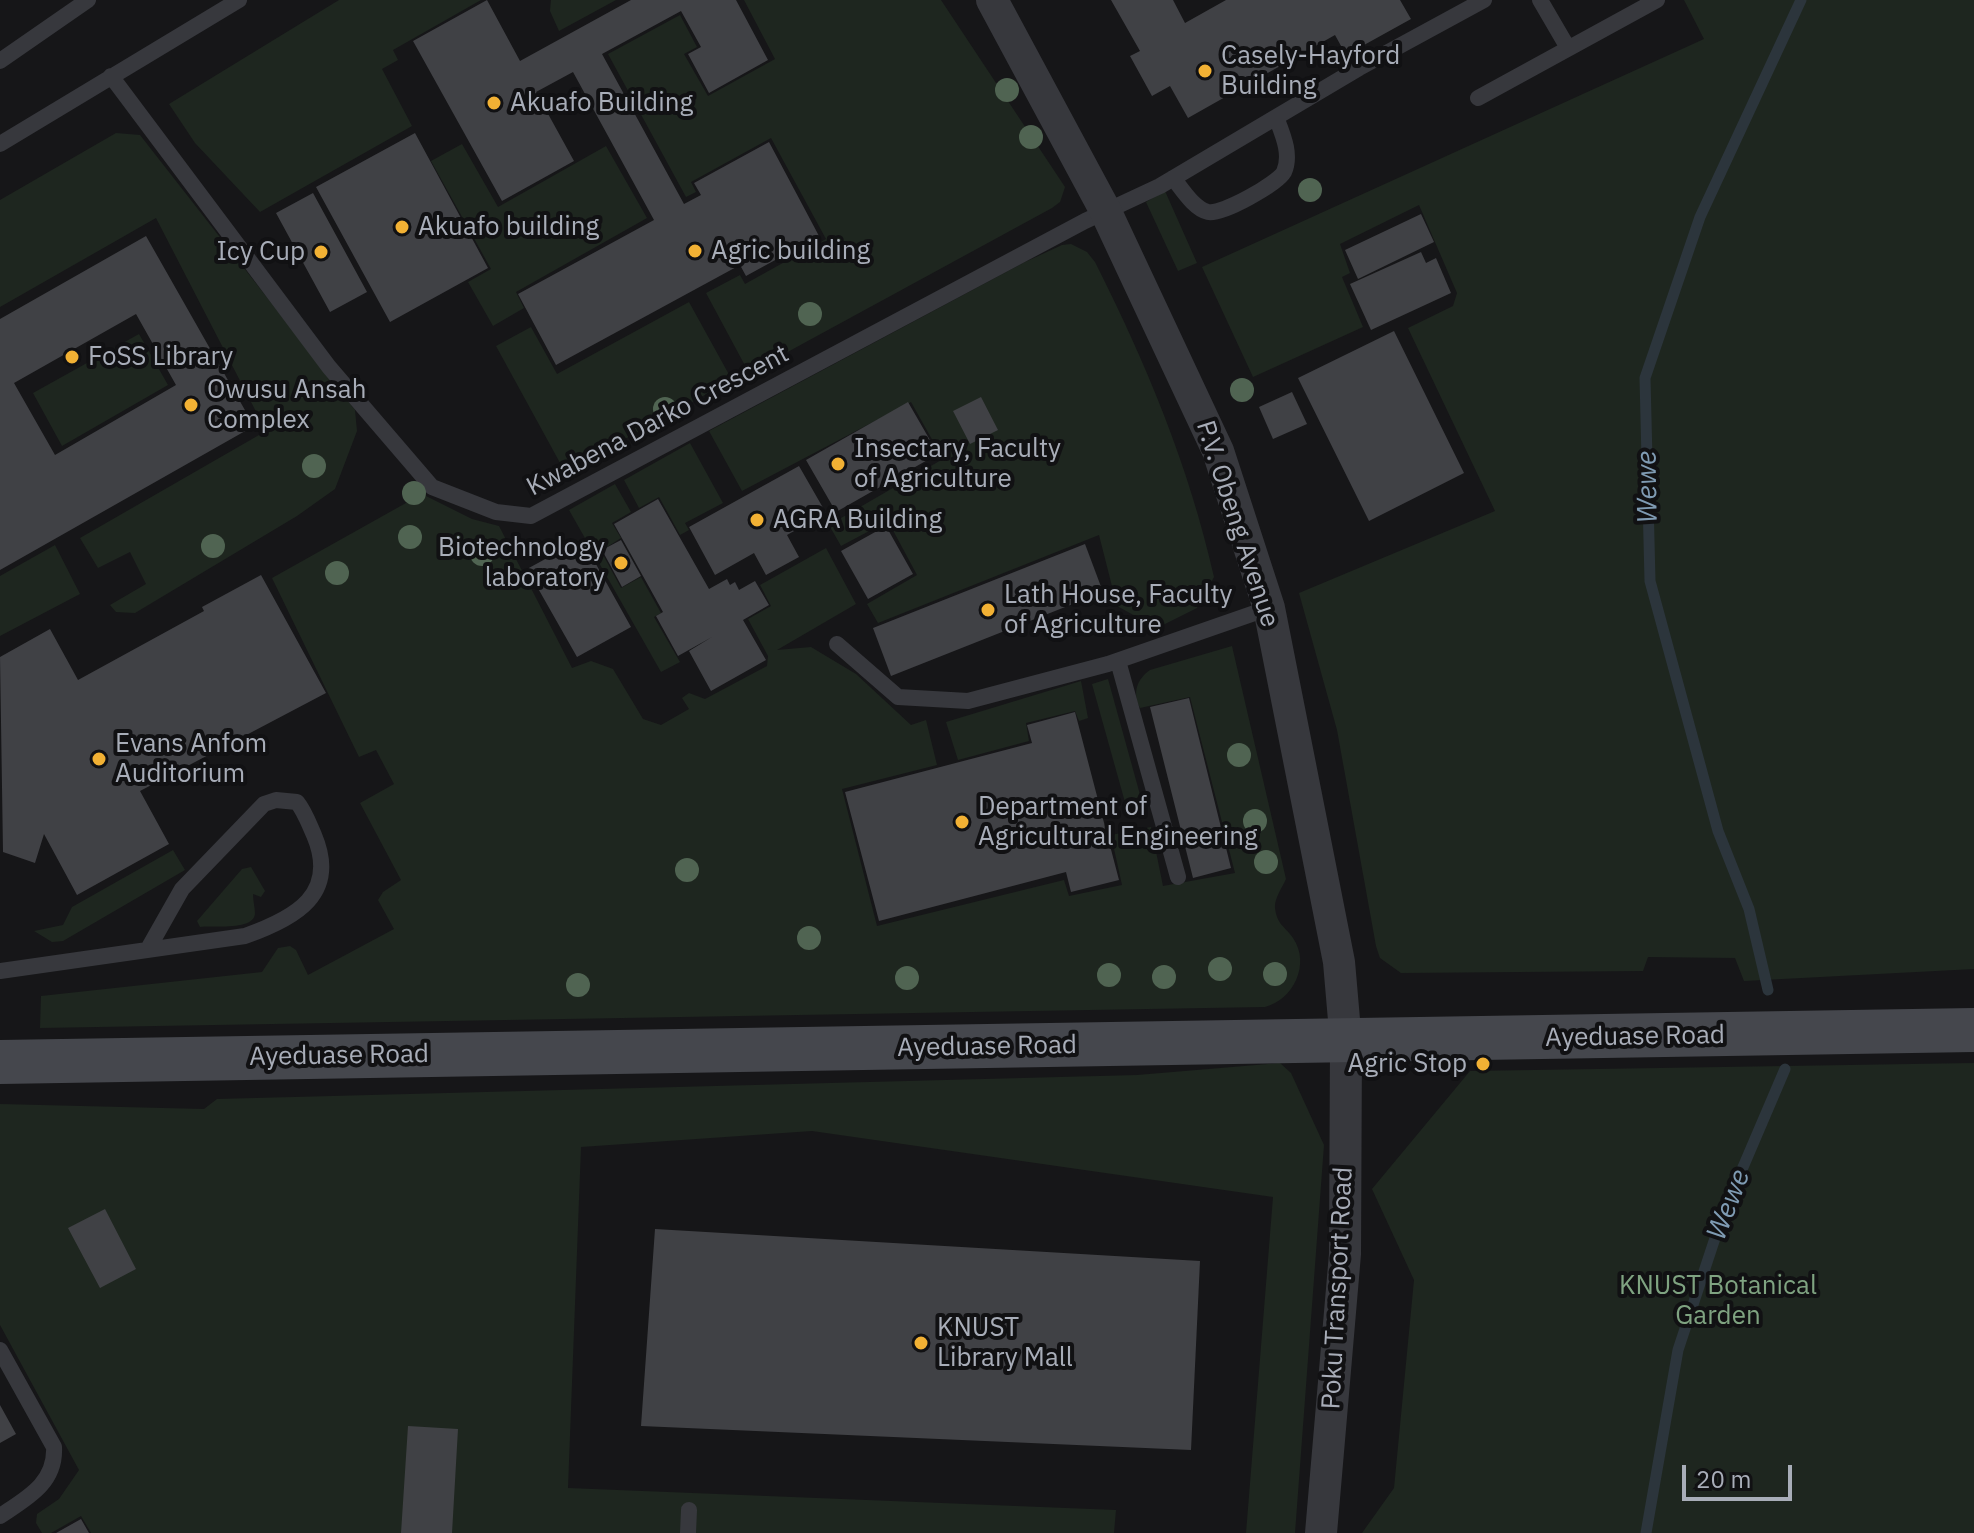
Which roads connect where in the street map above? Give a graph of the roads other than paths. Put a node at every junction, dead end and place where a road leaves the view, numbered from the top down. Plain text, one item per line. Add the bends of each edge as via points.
1 (88, 0) edge
2 (239, 0) edge
3 (992, 0) edge
4 (1484, 0) edge
5 (1540, 0) edge
6 (1657, 0) edge
7 (66, 6) edge
8 (1568, 48) junction
9 (0, 61) edge
10 (111, 76) junction
11 (1478, 98) dead end
12 (1276, 117) junction
13 (0, 144) edge
14 (1173, 178) junction
15 (1105, 210) junction
16 (1269, 608) junction
17 (837, 644) dead end
18 (1118, 661) junction
19 (1178, 877) dead end
20 (148, 949) junction
21 (0, 971) edge
22 (1974, 1030) edge
23 (1346, 1043) junction
24 (0, 1062) edge
25 (0, 1350) edge
26 (689, 1510) dead end
27 (0, 1516) edge
28 (688, 1533) edge
29 (1321, 1533) edge

1 - 7 lane
2 - 10 lane
3 - 15 street, P.V. Obeng Avenue
4 - 12 lane, Kwabena Darko Crescent
5 - 8 lane
6 - 8 lane
7 - 9 lane
8 - 11 lane
10 - 13 lane
10 - 15 lane, Kwabena Darko Crescent via 329,367 432,487 496,512 531,516
12 - 14 lane, Kwabena Darko Crescent
12 - 14 lane via 1287,159 1273,182 1211,213 1199,208
14 - 15 lane, Kwabena Darko Crescent
15 - 16 street, P.V. Obeng Avenue via 1218,451
16 - 18 lane
16 - 23 street, P.V. Obeng Avenue via 1339,962
17 - 18 lane via 898,697 968,701
18 - 19 lane
20 - 20 lane via 245,936 306,904 318,890 323,857 297,802 264,804 182,889
20 - 21 lane
22 - 23 street, Ayeduase Road
23 - 24 street, Ayeduase Road
23 - 29 street, Poku Transport Road via 1345,1254
25 - 27 lane via 54,1447 55,1462 46,1481
26 - 28 lane

